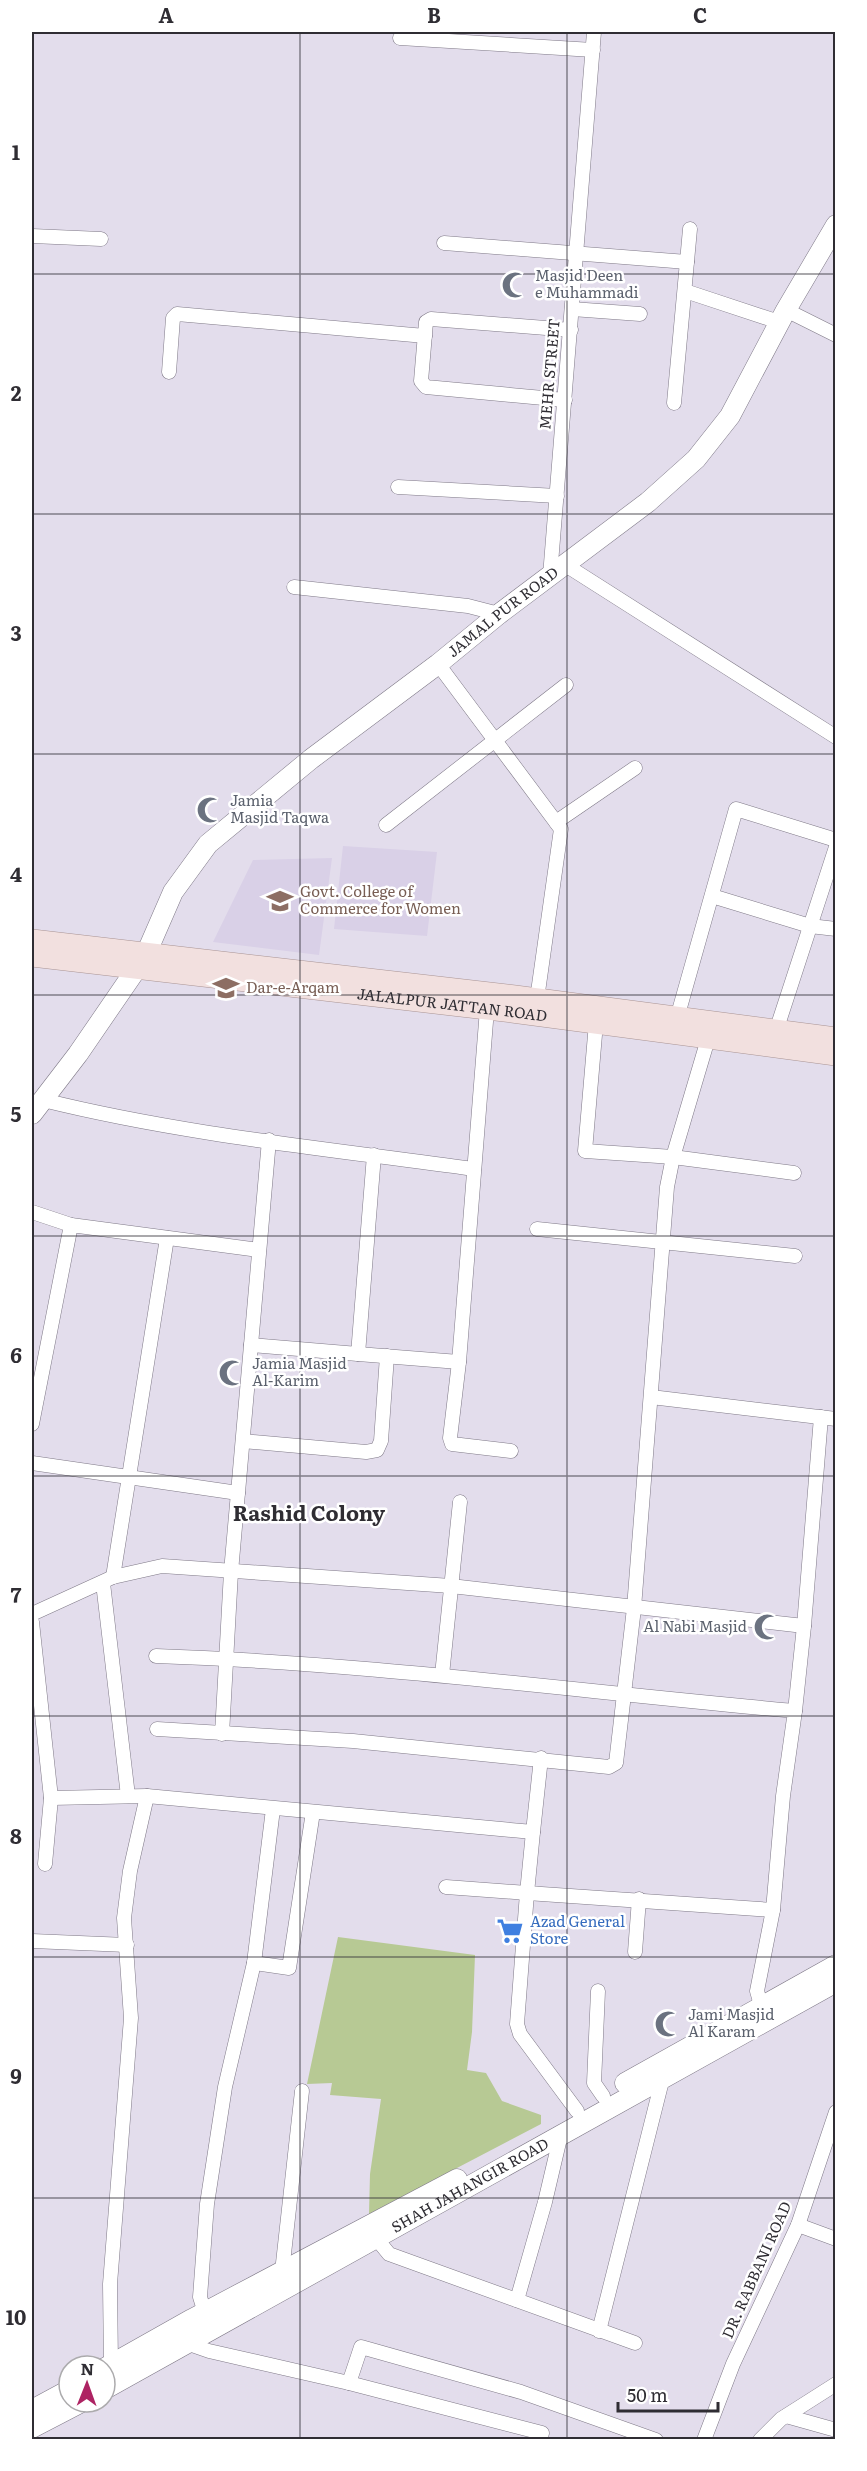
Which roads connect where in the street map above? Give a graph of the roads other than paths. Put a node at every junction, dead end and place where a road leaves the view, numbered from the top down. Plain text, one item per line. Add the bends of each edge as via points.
1 (594, 32) edge
2 (400, 38) dead end
3 (593, 50) junction
4 (836, 225) edge
5 (690, 229) dead end
6 (32, 237) edge
7 (101, 239) dead end
8 (444, 243) dead end
9 (577, 252) junction
10 (687, 262) junction
11 (685, 291) junction
12 (572, 309) junction
13 (639, 314) dead end
14 (783, 316) junction
15 (571, 330) junction
16 (836, 335) edge
17 (425, 336) junction
18 (169, 372) dead end
19 (565, 399) junction
20 (674, 403) dead end
21 (398, 487) dead end
22 (557, 496) junction
23 (557, 570) junction
24 (294, 587) dead end
25 (499, 614) junction
26 (438, 664) junction
27 (566, 685) dead end
28 (836, 737) edge
29 (495, 740) junction
30 (635, 768) dead end
31 (556, 822) junction
32 (386, 825) dead end
33 (836, 840) edge
34 (836, 847) edge
35 (831, 876) edge
36 (712, 896) junction
37 (810, 926) junction
38 (836, 929) edge
39 (32, 940) edge
40 (32, 956) edge
41 (141, 961) junction
42 (537, 999) junction
43 (514, 1004) junction
44 (487, 1009) junction
45 (677, 1018) junction
46 (596, 1023) junction
47 (776, 1031) junction
48 (749, 1036) junction
49 (836, 1038) edge
50 (708, 1039) junction
51 (836, 1055) edge
52 (37, 1107) edge
53 (269, 1140) junction
54 (374, 1155) junction
55 (673, 1157) junction
56 (474, 1169) junction
57 (794, 1173) dead end
58 (32, 1212) edge
59 (71, 1225) junction
60 (537, 1229) dead end
61 (167, 1238) junction
62 (663, 1240) junction
63 (259, 1250) junction
64 (795, 1256) dead end
65 (251, 1345) junction
66 (358, 1354) junction
67 (387, 1356) junction
68 (459, 1362) junction
69 (651, 1397) junction
70 (821, 1417) junction
71 (836, 1419) edge
72 (32, 1424) edge
73 (243, 1441) junction
74 (511, 1452) dead end
75 (32, 1463) edge
76 (129, 1477) junction
77 (238, 1493) junction
78 (460, 1502) dead end
79 (231, 1572) junction
80 (108, 1580) junction
81 (451, 1586) junction
82 (634, 1608) junction
83 (32, 1614) edge
84 (32, 1622) edge
85 (804, 1626) junction
86 (156, 1656) dead end
87 (227, 1658) junction
88 (442, 1675) junction
89 (623, 1695) junction
90 (795, 1710) junction
91 (157, 1729) dead end
92 (222, 1734) junction
93 (541, 1758) junction
94 (128, 1796) junction
95 (147, 1796) junction
96 (51, 1798) junction
97 (273, 1809) junction
98 (313, 1812) junction
99 (532, 1832) junction
100 (45, 1864) dead end
101 (446, 1887) dead end
102 (527, 1893) junction
103 (639, 1899) junction
104 (773, 1910) junction
105 (32, 1941) edge
106 (127, 1945) junction
107 (635, 1952) dead end
108 (254, 1963) junction
109 (836, 1965) edge
110 (836, 1982) edge
111 (598, 1991) dead end
112 (761, 2005) junction
113 (663, 2077) junction
114 (302, 2091) dead end
115 (603, 2096) junction
116 (577, 2111) junction
117 (836, 2112) edge
118 (561, 2134) junction
119 (798, 2225) junction
120 (376, 2238) junction
121 (836, 2239) edge
122 (282, 2272) junction
123 (517, 2300) junction
124 (205, 2313) junction
125 (599, 2331) junction
126 (186, 2343) junction
127 (635, 2343) dead end
128 (108, 2354) edge
129 (117, 2361) edge
130 (117, 2382) edge
131 (349, 2383) junction
132 (836, 2384) edge
133 (57, 2396) edge
134 (32, 2410) edge
135 (59, 2414) edge
136 (786, 2416) junction
137 (32, 2428) edge
138 (836, 2430) edge
139 (540, 2439) edge
140 (656, 2439) edge
141 (704, 2439) edge
142 (760, 2439) edge

1 - 3 street, MEHR STREET
2 - 3 street
3 - 9 street, MEHR STREET
4 - 14 street, JAMAL PUR ROAD
5 - 10 street
6 - 7 street
8 - 9 street
9 - 10 street
9 - 12 street, MEHR STREET
10 - 11 street
11 - 14 street
11 - 20 street
12 - 13 street
12 - 15 street, MEHR STREET
14 - 16 street
14 - 23 street, JAMAL PUR ROAD via 730,416 696,459 648,502
15 - 17 street via 431,319 426,322
15 - 19 street, MEHR STREET
17 - 18 street via 177,314 173,318
17 - 19 street via 421,381 426,387
19 - 22 street, MEHR STREET
21 - 22 street
22 - 23 street, MEHR STREET
23 - 25 street, JAMAL PUR ROAD
23 - 28 street
24 - 25 street via 468,606
25 - 26 street, JAMAL PUR ROAD
26 - 29 street
26 - 41 street, JAMAL PUR ROAD via 311,759 208,844 173,892
27 - 29 street
29 - 31 street
29 - 32 street
30 - 31 street
31 - 42 street via 561,828
33 - 36 street via 736,809
34 - 35 street
35 - 37 street
36 - 37 street
36 - 45 street
37 - 38 street
37 - 47 street
39 - 41 main road, JALALPUR JATTAN ROAD
40 - 41 main road, JALALPUR JATTAN ROAD
41 - 43 main road, JALALPUR JATTAN ROAD
41 - 44 main road, JALALPUR JATTAN ROAD
41 - 52 street, JAMAL PUR ROAD
42 - 43 main road, JALALPUR JATTAN ROAD
42 - 45 main road, JALALPUR JATTAN ROAD
43 - 44 main road, JALALPUR JATTAN ROAD
43 - 46 main road, JALALPUR JATTAN ROAD
44 - 56 street
45 - 48 main road, JALALPUR JATTAN ROAD
46 - 50 main road, JALALPUR JATTAN ROAD
46 - 55 street via 585,1151
47 - 48 main road, JALALPUR JATTAN ROAD
47 - 49 main road, JALALPUR JATTAN ROAD
48 - 50 main road, JALALPUR JATTAN ROAD
48 - 51 main road, JALALPUR JATTAN ROAD
50 - 55 street
52 - 53 street
53 - 54 street
53 - 63 street
54 - 56 street
54 - 66 street
55 - 57 street
55 - 62 street
56 - 68 street
58 - 59 street
59 - 61 street
59 - 72 street
60 - 62 street
61 - 63 street
61 - 76 street
62 - 64 street
62 - 69 street
63 - 65 street
65 - 66 street
65 - 73 street
66 - 67 street
67 - 68 street
67 - 73 street via 381,1441 377,1450
68 - 74 street via 452,1444
69 - 70 street
69 - 82 street
70 - 71 street
70 - 85 street
73 - 77 street
75 - 76 street
76 - 77 street
76 - 80 street
77 - 79 street
78 - 81 street
79 - 80 street via 162,1566
79 - 81 street
79 - 87 street
80 - 83 street
80 - 94 street
81 - 82 street
81 - 88 street
82 - 85 street
82 - 89 street
84 - 96 street
85 - 90 street
86 - 87 street
87 - 88 street
87 - 92 street
88 - 89 street
89 - 90 street
89 - 93 street via 615,1763 609,1767
90 - 104 street
91 - 92 street
92 - 93 street
93 - 99 street
94 - 95 street
94 - 96 street
95 - 97 street
95 - 106 street via 130,1872 124,1918
96 - 100 street
97 - 98 street
97 - 108 street
98 - 99 street
98 - 108 street via 289,1968
99 - 102 street
101 - 102 street
102 - 103 street
102 - 116 street via 517,2024 520,2034
103 - 104 street
103 - 107 street
104 - 112 street via 758,1991
105 - 106 street
106 - 128 street via 131,2018 110,2284
108 - 124 street via 225,2087 207,2204 200,2297
109 - 112 street, SHAH JAHANGIR ROAD
110 - 113 street, SHAH JAHANGIR ROAD
111 - 115 street via 594,2084
112 - 115 street, SHAH JAHANGIR ROAD
113 - 118 street, SHAH JAHANGIR ROAD
113 - 125 street
114 - 122 street
115 - 116 street, SHAH JAHANGIR ROAD
116 - 122 street, SHAH JAHANGIR ROAD
117 - 119 street, DR. RABBANI ROAD
118 - 120 street, SHAH JAHANGIR ROAD
118 - 123 street
119 - 121 street
119 - 141 street, DR. RABBANI ROAD via 733,2364
120 - 123 street via 389,2254
120 - 126 street, SHAH JAHANGIR ROAD
122 - 124 street, SHAH JAHANGIR ROAD
123 - 125 street
124 - 129 street, SHAH JAHANGIR ROAD
125 - 127 street
126 - 130 street, SHAH JAHANGIR ROAD
126 - 131 street
131 - 139 street via 542,2433
131 - 140 street via 361,2348 521,2392
132 - 136 street
133 - 134 street
135 - 137 street
136 - 138 street
136 - 142 street

